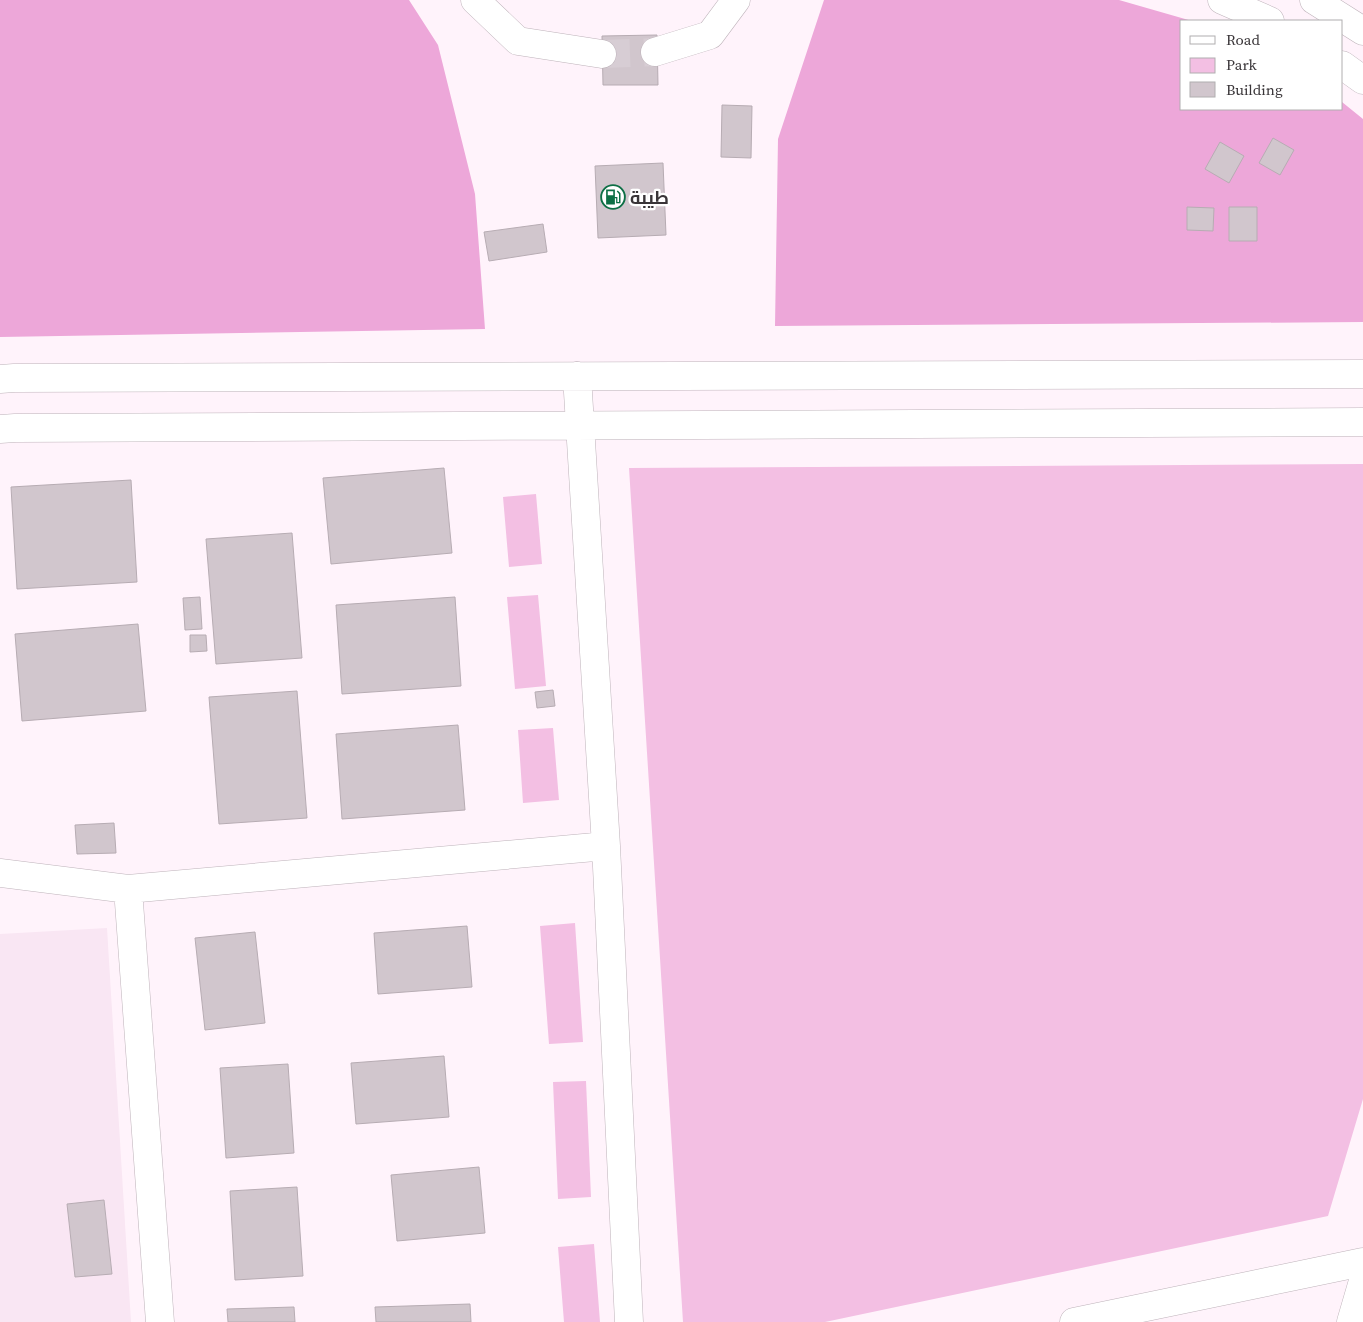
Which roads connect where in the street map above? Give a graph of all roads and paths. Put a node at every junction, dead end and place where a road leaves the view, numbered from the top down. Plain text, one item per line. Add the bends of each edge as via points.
1 (475, 0) edge
2 (736, 0) edge
3 (1222, 0) edge
4 (1314, 0) edge
5 (1268, 20) edge
6 (1363, 31) edge
7 (655, 52) tunnel mouth
8 (602, 54) tunnel mouth
9 (1343, 66) edge
10 (1363, 80) edge
11 (1363, 374) edge
12 (577, 376) junction
13 (0, 379) edge
14 (1363, 422) edge
15 (580, 426) junction
16 (0, 429) edge
17 (606, 846) junction
18 (0, 873) edge
19 (128, 889) junction
20 (1363, 1262) edge
21 (1363, 1280) edge
22 (160, 1322) edge
23 (629, 1322) edge
24 (1074, 1322) edge
25 (1351, 1322) edge

1 - 8 main road via 518,41
2 - 7 main road via 710,35
3 - 5 main road
4 - 6 main road
9 - 10 main road
11 - 12 main road
12 - 13 main road
12 - 15 main road
14 - 15 main road
15 - 16 main road
15 - 17 main road
17 - 19 main road
17 - 23 main road
18 - 19 main road
19 - 22 main road
20 - 24 main road
21 - 25 main road

